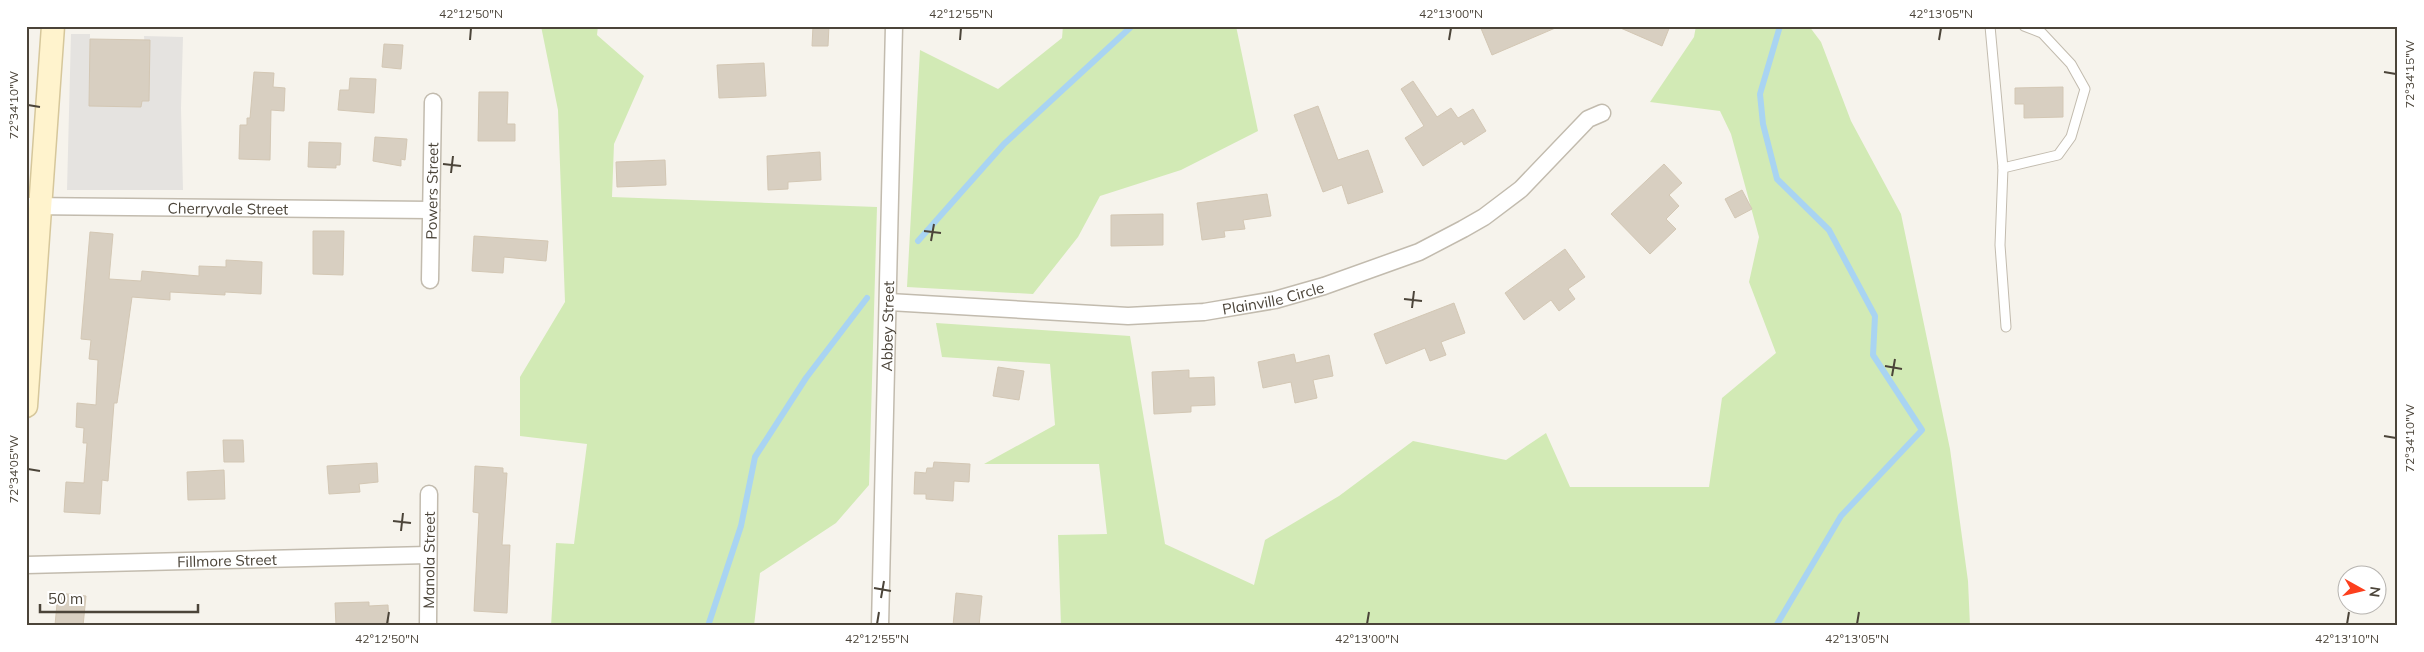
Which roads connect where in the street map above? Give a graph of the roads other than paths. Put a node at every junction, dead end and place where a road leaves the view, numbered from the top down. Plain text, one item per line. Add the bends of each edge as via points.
1 (53, 26) edge
2 (894, 26) edge
3 (1990, 26) edge
4 (2024, 26) edge
5 (433, 102) dead end
6 (1602, 113) dead end
7 (2003, 168) junction
8 (34, 206) edge
9 (431, 210) junction
10 (430, 280) dead end
11 (888, 302) junction
12 (2006, 327) dead end
13 (26, 406) edge
14 (429, 494) dead end
15 (428, 555) junction
16 (26, 564) edge
17 (428, 626) edge
18 (880, 626) edge

1 - 8 main road
2 - 11 street, Abbey Street
3 - 7 lane
4 - 7 lane via 2042,33 2071,64 2085,89 2071,137 2058,155
5 - 9 street, Powers Street
6 - 11 street, Plainville Circle via 1588,119 1521,189 1484,217 1419,252 1275,300 1204,312 1128,316
7 - 12 lane via 2000,245
8 - 9 street, Cherryvale Street
8 - 13 main road
9 - 10 street, Powers Street
11 - 18 street, Abbey Street
14 - 15 street, Manola Street
15 - 16 street, Fillmore Street
15 - 17 street, Manola Street

